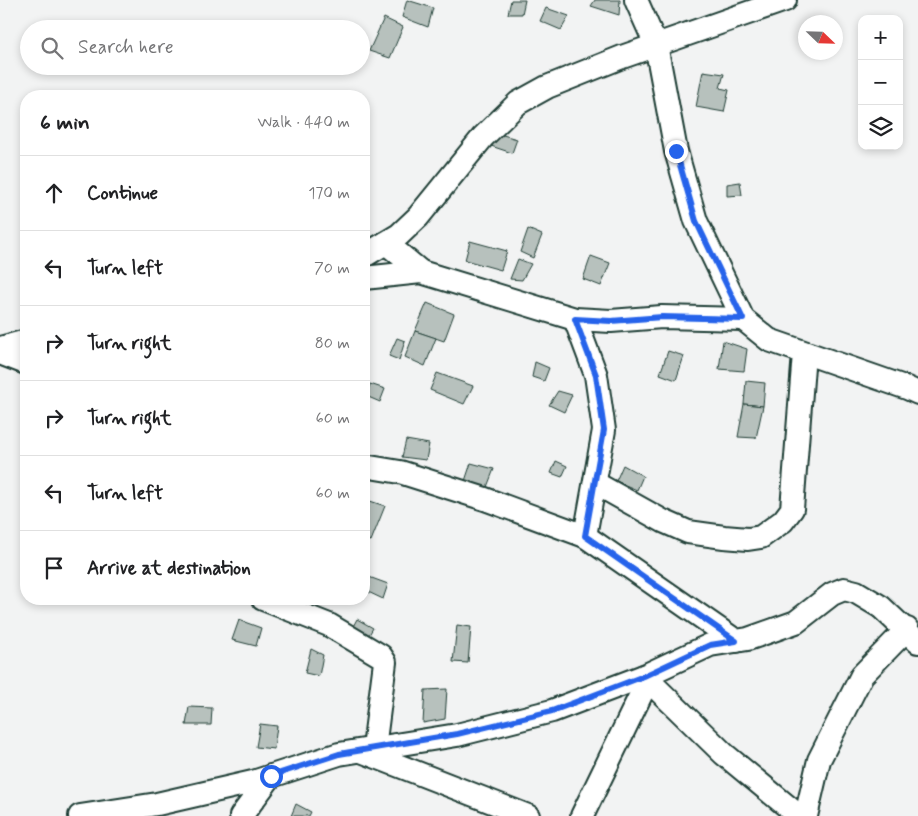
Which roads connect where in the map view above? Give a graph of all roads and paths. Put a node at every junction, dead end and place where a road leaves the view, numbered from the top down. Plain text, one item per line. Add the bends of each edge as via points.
1 (636, 0) edge
2 (785, 0) edge
3 (656, 45) junction
4 (386, 243) junction
5 (370, 252) edge
6 (421, 272) junction
7 (370, 277) edge
8 (575, 319) junction
9 (743, 319) junction
10 (20, 343) edge
11 (0, 348) edge
12 (0, 353) edge
13 (804, 353) junction
14 (20, 361) edge
15 (918, 393) edge
16 (370, 467) edge
17 (594, 483) junction
18 (585, 536) junction
19 (278, 605) edge
20 (912, 635) edge
21 (736, 641) junction
22 (646, 678) junction
23 (367, 749) junction
24 (271, 776) junction
25 (80, 816) edge
26 (241, 816) edge
27 (528, 816) edge
28 (582, 816) edge
29 (800, 816) edge
30 (806, 816) edge

1 - 3 street
2 - 3 street
3 - 4 street via 547,87 518,103 483,137 418,217
3 - 9 street via 676,151 696,221
4 - 5 street
4 - 6 street
6 - 7 street
6 - 8 street
8 - 9 street
8 - 17 street via 596,375 604,430
9 - 13 street via 769,340
10 - 11 street
12 - 14 street
13 - 15 street
13 - 17 street via 792,509 783,521 760,537 748,539 688,532 663,522
16 - 18 street via 400,472 485,499
17 - 18 street
18 - 21 street
19 - 23 street via 329,625 381,656 385,662
20 - 21 street via 881,607 856,592 844,589 832,594 796,622
20 - 30 street via 862,675 820,760
21 - 22 street via 710,645
22 - 23 street via 552,711 457,734
22 - 28 street
22 - 29 street via 724,754
23 - 24 street via 339,754
23 - 27 street
24 - 25 street via 157,804
24 - 26 street

